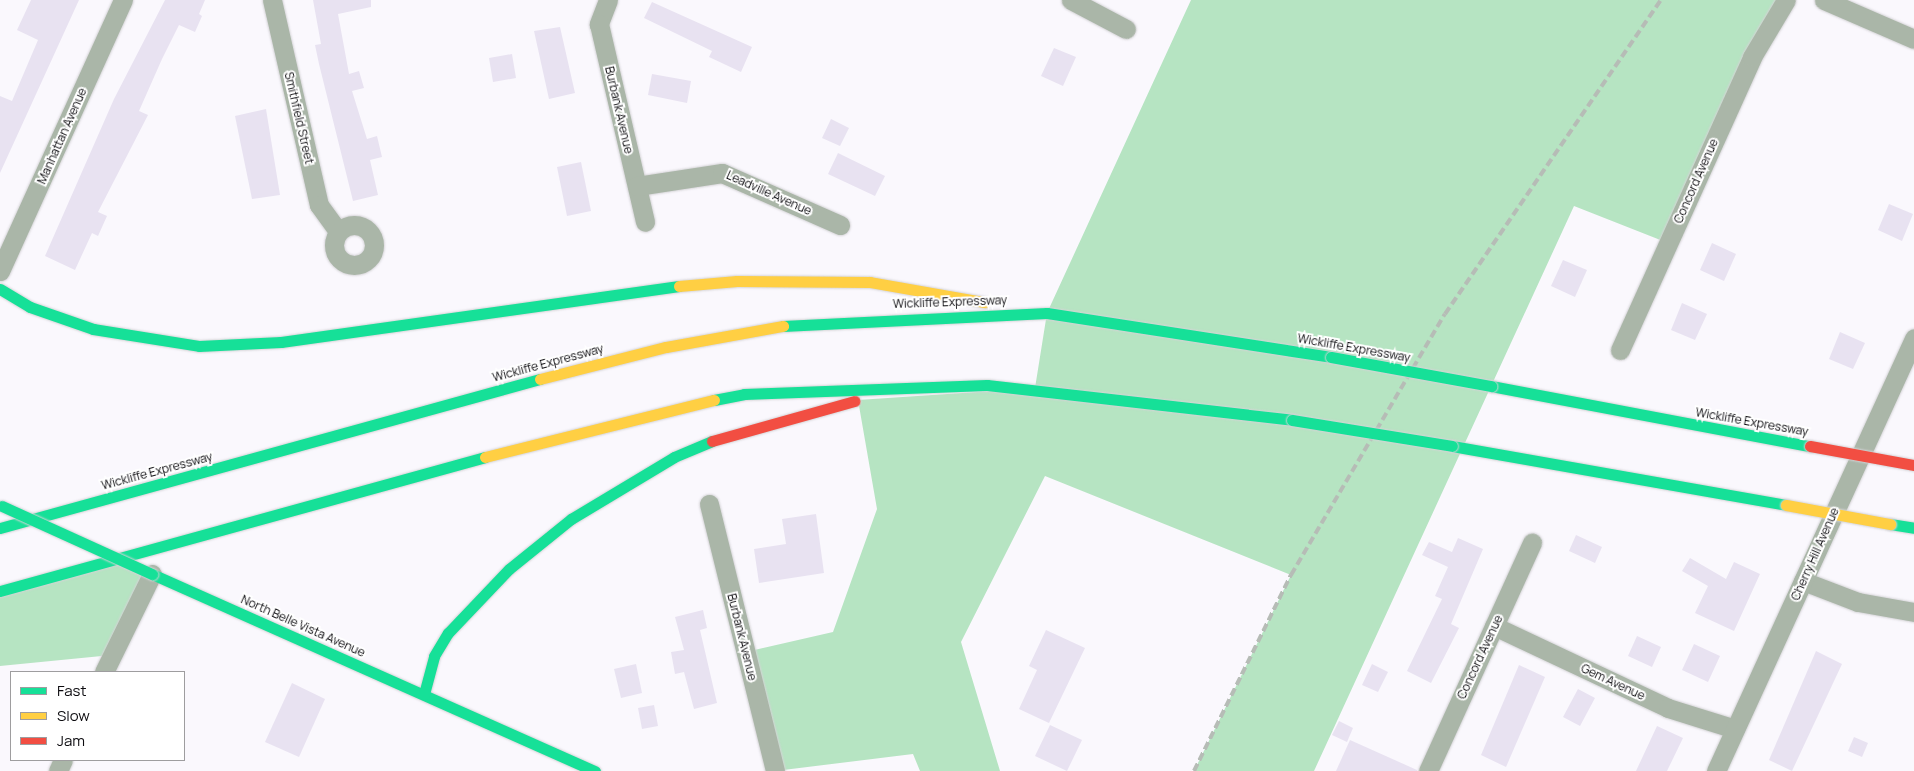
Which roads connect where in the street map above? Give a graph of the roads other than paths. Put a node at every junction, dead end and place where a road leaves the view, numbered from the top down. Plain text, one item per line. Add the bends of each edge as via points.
1 (123, 0) edge
2 (272, 0) edge
3 (608, 0) edge
4 (1071, 0) edge
5 (1824, 0) edge
6 (1780, 7) edge
7 (1126, 29) dead end
8 (1914, 40) edge
9 (637, 186) junction
10 (645, 222) dead end
11 (840, 224) dead end
12 (338, 231) dead end
13 (0, 272) edge
14 (0, 289) edge
15 (1047, 313) junction
16 (1914, 338) edge
17 (1620, 350) dead end
18 (921, 386) junction
19 (1914, 465) edge
20 (709, 504) dead end
21 (1, 506) edge
22 (0, 528) edge
23 (1914, 528) edge
24 (1532, 542) dead end
25 (152, 574) junction
26 (1803, 581) junction
27 (0, 591) edge
28 (1914, 612) edge
29 (1494, 626) junction
30 (104, 671) edge
31 (424, 694) junction
32 (1735, 729) junction
33 (595, 771) edge
34 (775, 771) edge
35 (1428, 771) edge
36 (1716, 771) edge

1 - 13 street, Manhattan Avenue
2 - 12 street, Smithfield Street via 319,205
3 - 9 street, Burbank Avenue via 599,24
4 - 7 street
5 - 8 street
6 - 17 street, Concord Avenue
9 - 10 street, Burbank Avenue
9 - 11 street, Leadville Avenue via 722,173
14 - 15 main road via 30,307 93,329 200,346 282,342 620,292 737,281 870,282
15 - 19 main road, Wickliffe Expressway, bridge via 1491,386
15 - 22 main road, Wickliffe Expressway via 804,322 666,346
16 - 26 street, Cherry Hill Avenue
18 - 23 main road, bridge via 1035,388 1292,420
18 - 27 main road via 744,394 660,410
18 - 31 main road via 786,417 722,438 617,488 537,545 448,633 434,656
20 - 34 street, Burbank Avenue
21 - 25 main road, North Belle Vista Avenue, bridge
24 - 29 street, Concord Avenue
25 - 30 street
25 - 31 main road, North Belle Vista Avenue
26 - 28 street via 1858,602
26 - 32 street, Cherry Hill Avenue
29 - 32 street, Gem Avenue via 1668,708
29 - 35 street, Concord Avenue
31 - 33 main road, North Belle Vista Avenue
32 - 36 street, Cherry Hill Avenue

